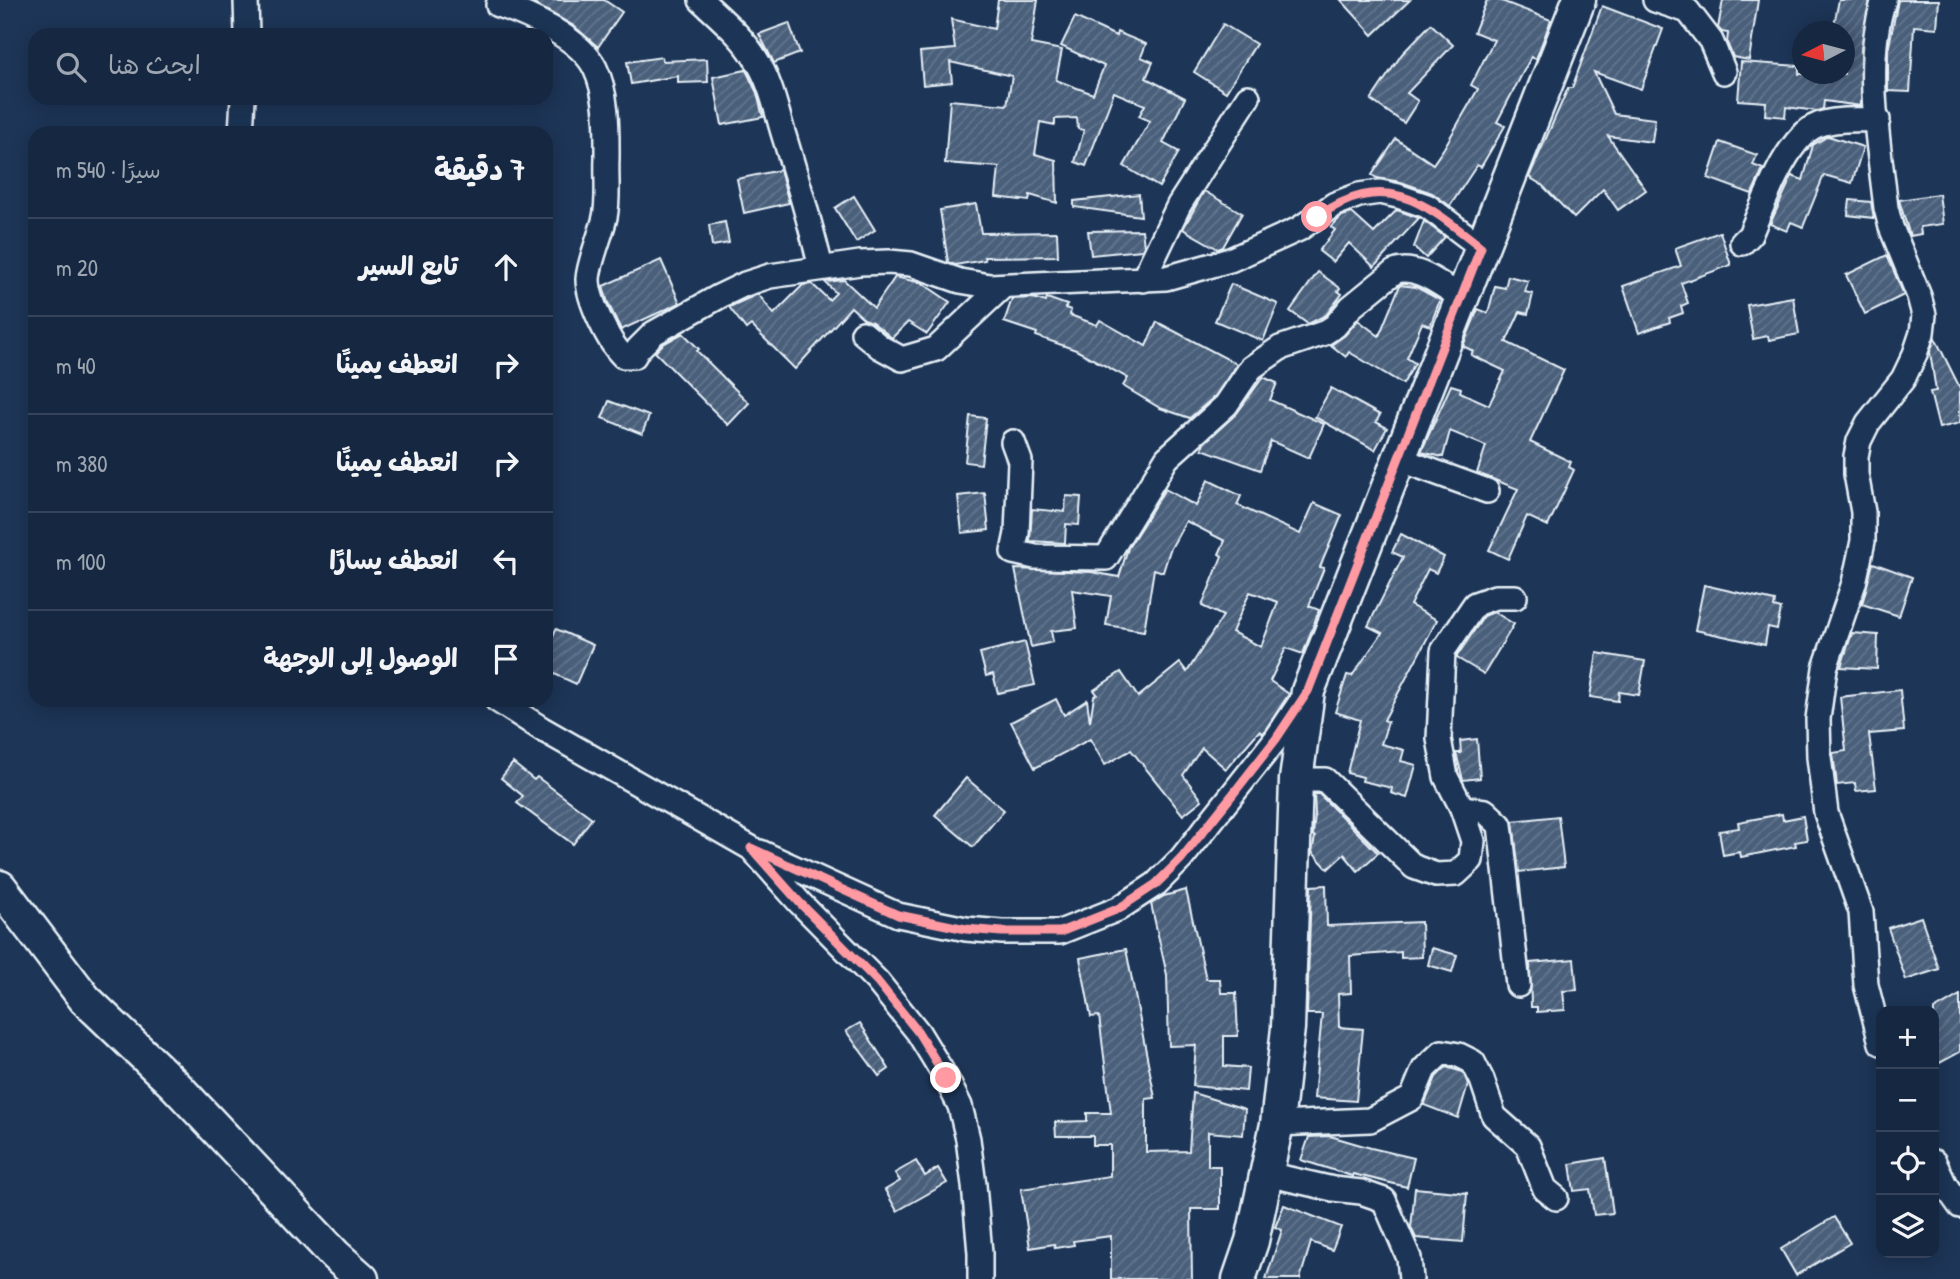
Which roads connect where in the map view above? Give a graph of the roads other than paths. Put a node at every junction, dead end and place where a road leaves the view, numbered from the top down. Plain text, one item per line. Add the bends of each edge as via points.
1 (246, 0) edge
2 (701, 0) edge
3 (1579, 0) edge
4 (1655, 0) edge
5 (1884, 0) edge
6 (498, 5) dead end
7 (247, 28) edge
8 (550, 28) edge
9 (553, 30) edge
10 (1724, 72) dead end
11 (1248, 97) dead end
12 (243, 105) edge
13 (1878, 120) junction
14 (241, 126) edge
15 (1742, 243) dead end
16 (1481, 247) junction
17 (821, 268) junction
18 (1143, 280) junction
19 (1003, 286) junction
20 (1463, 298) junction
21 (863, 333) dead end
22 (1013, 442) dead end
23 (1399, 460) junction
24 (1487, 491) dead end
25 (1515, 597) dead end
26 (1308, 691) junction
27 (508, 707) edge
28 (1296, 780) junction
29 (1462, 808) junction
30 (751, 848) junction
31 (0, 887) edge
32 (1518, 985) dead end
33 (1876, 1024) edge
34 (1277, 1124) junction
35 (1939, 1172) edge
36 (1267, 1174) junction
37 (1556, 1198) dead end
38 (1960, 1206) edge
39 (362, 1279) edge
40 (980, 1279) edge
41 (1239, 1279) edge
42 (1410, 1279) edge

1 - 7 street
2 - 17 street via 755,57 773,92
3 - 16 main road
4 - 10 street via 1688,11 1711,41
5 - 13 street via 1875,50
6 - 8 street
9 - 17 street via 594,66 604,96 606,214 588,277 610,342 623,356 634,356 654,333 746,284
11 - 18 street via 1179,205
12 - 14 street
13 - 15 street via 1820,123 1805,131 1779,168
13 - 33 street via 1886,208 1924,315 1922,333 1903,379 1859,441 1856,474 1863,541 1825,668 1818,719 1826,813 1861,912 1866,985
16 - 18 street via 1427,206 1380,192 1335,204 1298,229 1230,260
16 - 20 main road
17 - 19 street via 911,264 960,281
18 - 19 street
19 - 21 street via 936,349 902,359
20 - 22 street via 1425,276 1402,269 1351,307 1335,326 1268,355 1251,368 1226,405 1167,458 1106,558 1035,558 1013,552 1020,461
20 - 23 main road
23 - 24 street
23 - 26 main road
25 - 29 street via 1475,604 1443,651 1438,740 1446,777
26 - 28 main road
26 - 30 street via 1233,794 1156,884 1118,909 1060,932 966,929 898,915
27 - 30 street
28 - 29 street via 1325,780 1399,855 1436,875 1456,874 1471,860 1473,841
28 - 34 main road via 1288,1028
29 - 32 street via 1485,811 1500,825
30 - 40 street via 877,981 918,1032 946,1078 960,1106 968,1139
31 - 39 main road via 85,999 176,1085
34 - 36 main road
34 - 37 street via 1370,1121 1412,1098 1424,1069 1442,1052 1459,1055 1472,1062 1494,1116 1528,1146 1545,1189
35 - 38 street
36 - 41 main road
36 - 42 street via 1384,1200 1409,1258

